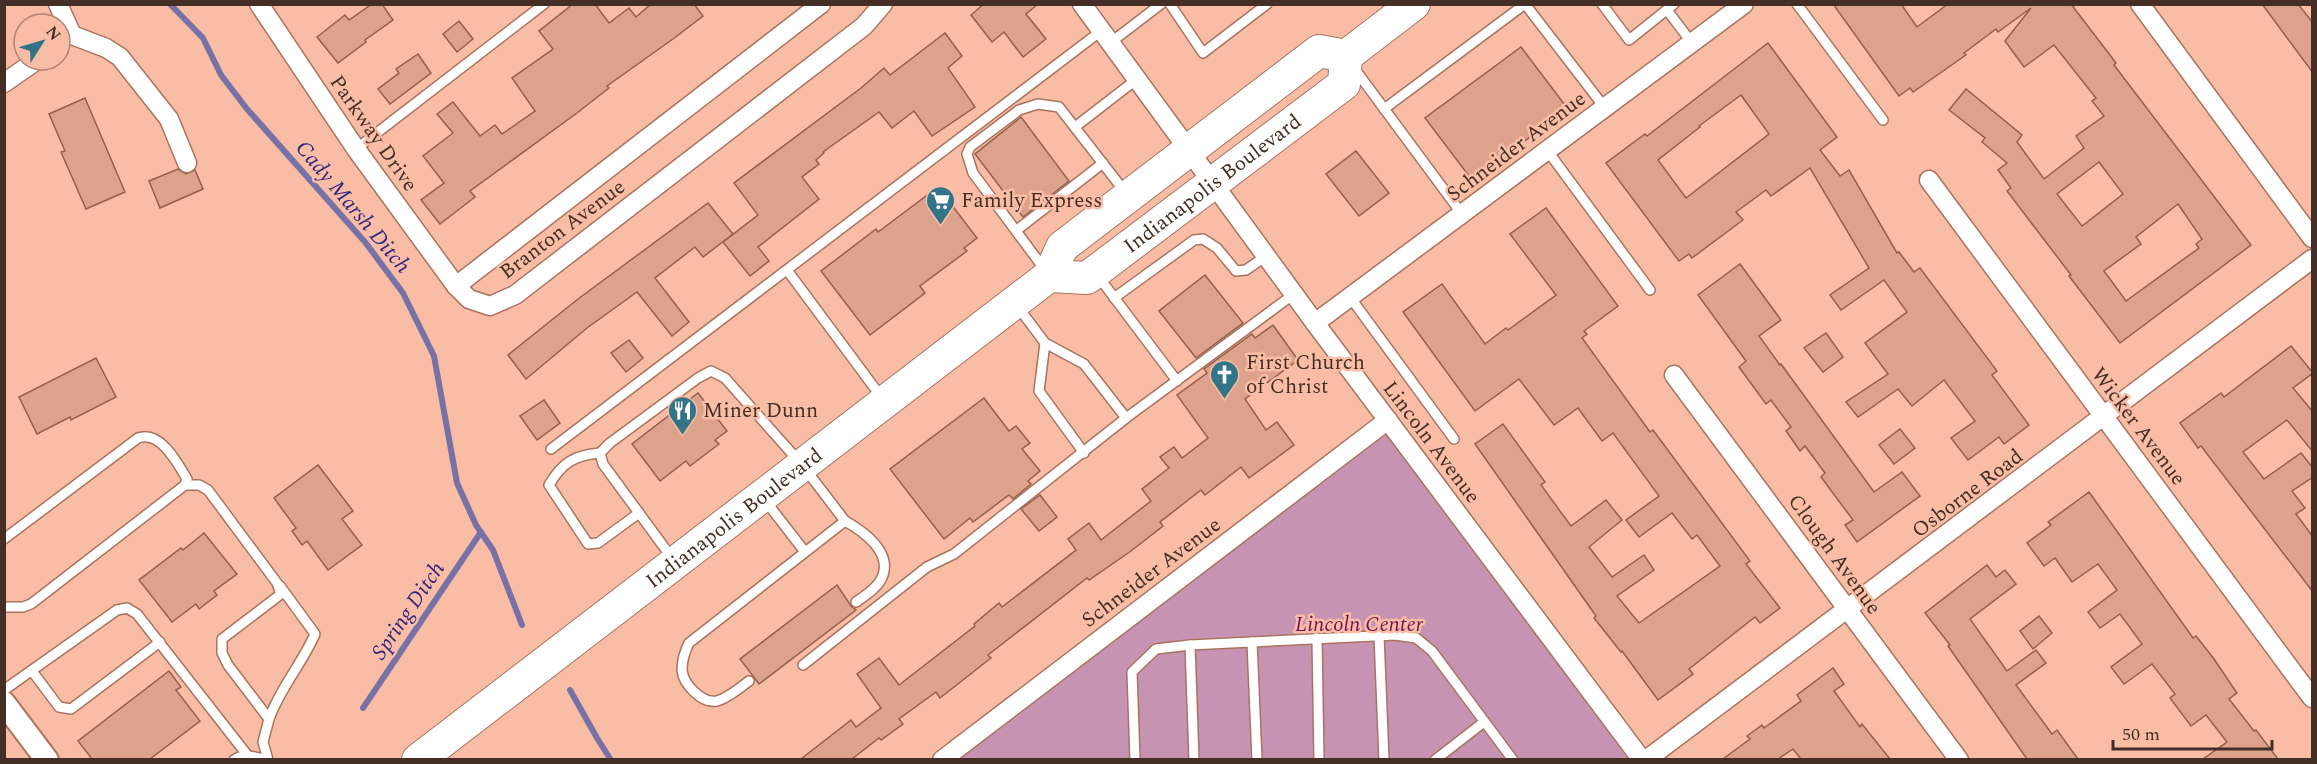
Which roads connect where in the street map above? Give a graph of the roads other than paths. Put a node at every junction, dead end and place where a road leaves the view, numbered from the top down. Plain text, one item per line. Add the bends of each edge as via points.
1 (258, 4) edge
2 (544, 4) edge
3 (821, 4) edge
4 (883, 4) edge
5 (1082, 4) edge
6 (1161, 4) edge
7 (1170, 4) edge
8 (1267, 4) edge
9 (1414, 4) edge
10 (1525, 4) edge
11 (1602, 4) edge
12 (1744, 4) edge
13 (1797, 4) edge
14 (2140, 4) edge
15 (1671, 7) edge
16 (1106, 37) junction
17 (72, 40) edge
18 (1692, 43) junction
19 (1346, 56) junction
20 (20, 72) edge
21 (1137, 79) junction
22 (4, 83) edge
23 (1605, 108) junction
24 (1384, 110) junction
25 (1883, 120) dead end
26 (1075, 127) junction
27 (356, 149) junction
28 (1189, 150) junction
29 (1547, 150) junction
30 (187, 163) dead end
31 (1102, 163) junction
32 (1929, 180) dead end
33 (1213, 183) junction
34 (1128, 196) junction
35 (1462, 214) junction
36 (1017, 230) junction
37 (2313, 238) edge
38 (1266, 256) junction
39 (2313, 259) edge
40 (787, 270) junction
41 (1095, 272) junction
42 (1049, 276) junction
43 (456, 286) junction
44 (1650, 290) dead end
45 (1294, 294) junction
46 (1350, 297) junction
47 (1114, 298) junction
48 (1014, 303) junction
49 (1315, 323) junction
50 (1045, 343) junction
51 (1674, 375) dead end
52 (1177, 381) junction
53 (885, 402) junction
54 (2104, 417) junction
55 (1126, 418) junction
56 (1388, 420) junction
57 (1454, 439) dead end
58 (551, 449) dead end
59 (600, 453) junction
60 (1084, 453) junction
61 (803, 466) junction
62 (185, 485) junction
63 (763, 497) junction
64 (639, 513) junction
65 (845, 521) junction
66 (4, 539) edge
67 (805, 552) junction
68 (675, 563) junction
69 (277, 583) junction
70 (856, 602) dead end
71 (4, 607) edge
72 (1848, 610) junction
73 (1379, 635) junction
74 (1317, 638) junction
75 (160, 642) junction
76 (1252, 642) junction
77 (1190, 645) junction
78 (803, 665) dead end
79 (32, 671) junction
80 (749, 681) dead end
81 (4, 690) edge
82 (2313, 698) edge
83 (4, 703) edge
84 (269, 718) junction
85 (1484, 722) junction
86 (248, 756) junction
87 (47, 759) edge
88 (234, 759) edge
89 (267, 759) edge
90 (418, 759) edge
91 (942, 759) edge
92 (1135, 759) edge
93 (1194, 759) edge
94 (1257, 759) edge
95 (1319, 759) edge
96 (1384, 759) edge
97 (1435, 759) edge
98 (1513, 759) edge
99 (1644, 759) edge
100 (1959, 759) edge

1 - 27 street, Parkway Drive
2 - 27 lane
3 - 43 street, Branton Avenue
4 - 43 street, Branton Avenue via 864,26 515,295 490,306 469,299
5 - 16 street, Lincoln Avenue
6 - 16 lane
7 - 8 lane via 1203,53
9 - 19 highway
10 - 23 lane
10 - 24 lane
11 - 15 lane via 1629,40
12 - 18 street, Schneider Avenue
13 - 25 lane
14 - 37 street
15 - 18 lane
16 - 21 street, Lincoln Avenue
16 - 40 lane
17 - 30 street via 106,48 120,57 170,119
18 - 23 street, Schneider Avenue
19 - 24 lane
19 - 28 highway, Indianapolis Boulevard via 1319,51
19 - 33 highway, Indianapolis Boulevard via 1344,84
20 - 22 street
21 - 26 lane
21 - 28 street, Lincoln Avenue
23 - 29 street, Schneider Avenue
24 - 35 lane
26 - 31 lane
26 - 36 lane via 1059,107 1038,104 1019,110 970,147 967,154 973,173
27 - 43 street, Parkway Drive
28 - 33 street, Lincoln Avenue
28 - 34 highway, Indianapolis Boulevard
29 - 35 street, Schneider Avenue
29 - 44 lane
31 - 34 lane
31 - 36 lane
32 - 54 street, Wicker Avenue
33 - 38 street, Lincoln Avenue
33 - 41 highway, Indianapolis Boulevard
34 - 42 highway, Indianapolis Boulevard via 1062,247
35 - 46 street, Schneider Avenue
36 - 42 lane
38 - 45 street, Lincoln Avenue
38 - 47 lane via 1246,270 1236,271 1217,248 1203,239 1194,240
39 - 54 street, Osborne Road
40 - 53 lane
40 - 58 lane
41 - 42 highway, Indianapolis Boulevard via 1087,278
41 - 47 lane
42 - 48 highway, Indianapolis Boulevard
45 - 49 street, Lincoln Avenue
45 - 52 lane
46 - 49 street, Schneider Avenue
46 - 57 lane
47 - 52 lane
48 - 50 lane
48 - 53 highway, Indianapolis Boulevard
49 - 56 street, Lincoln Avenue
50 - 55 lane via 1084,364
50 - 60 lane via 1038,391
51 - 72 street, Clough Avenue
52 - 55 lane
53 - 61 highway, Indianapolis Boulevard
54 - 72 street, Osborne Road
54 - 82 street, Wicker Avenue
55 - 60 lane
56 - 91 street, Schneider Avenue
56 - 99 street, Lincoln Avenue
59 - 61 lane via 711,371 725,378
59 - 64 lane via 603,464
59 - 64 lane via 582,454 559,469 549,485 588,544 598,543
60 - 78 lane via 954,554 927,567
61 - 63 highway, Indianapolis Boulevard
61 - 65 lane
62 - 66 lane via 183,472 159,440 146,435
62 - 69 lane via 208,490
62 - 71 lane via 31,604
63 - 67 lane
63 - 68 highway, Indianapolis Boulevard
64 - 68 lane
65 - 67 lane
65 - 70 lane via 862,530 884,562 883,576 874,589
67 - 80 lane via 689,642 683,656 682,672 698,697 708,701 718,701
68 - 90 highway, Indianapolis Boulevard
69 - 84 lane via 315,634
69 - 84 lane via 281,594 222,639 222,653 228,665
72 - 99 street, Osborne Road
72 - 100 street, Clough Avenue
73 - 74 lane
73 - 85 lane via 1416,638 1432,651
73 - 96 lane
74 - 76 lane
74 - 95 lane
75 - 79 lane via 137,614 127,608 117,610
75 - 79 lane via 71,709 59,707
75 - 86 lane
76 - 77 lane
76 - 94 lane
77 - 92 lane via 1156,649 1132,672
77 - 93 lane
79 - 81 lane
83 - 87 street
84 - 89 lane via 263,742
85 - 97 lane
85 - 98 lane
86 - 88 lane
86 - 89 lane

